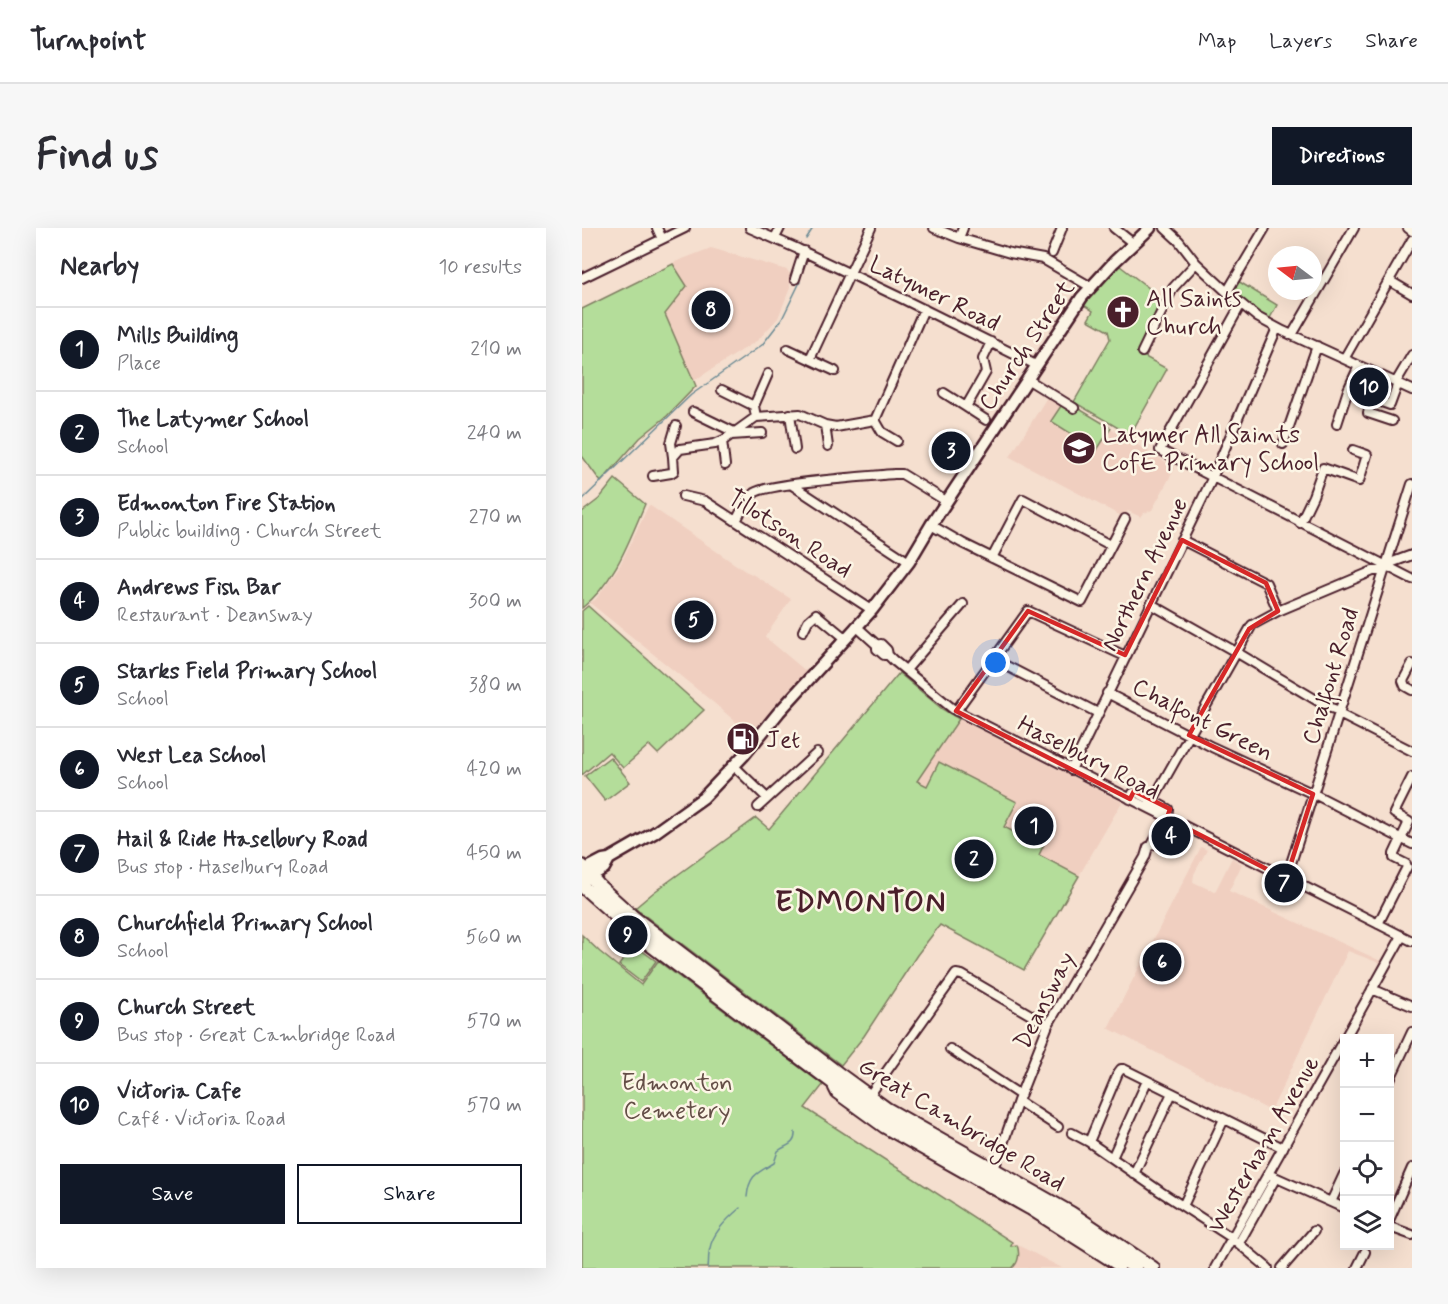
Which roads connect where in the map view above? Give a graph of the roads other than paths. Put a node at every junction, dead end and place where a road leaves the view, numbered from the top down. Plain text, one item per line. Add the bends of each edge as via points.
1 (657, 228) edge
2 (685, 228) edge
3 (750, 228) edge
4 (780, 228) edge
5 (871, 228) edge
6 (934, 228) edge
7 (963, 228) edge
8 (1062, 228) edge
9 (1114, 228) edge
10 (1150, 228) edge
11 (1165, 228) edge
12 (1265, 228) edge
13 (1354, 228) edge
14 (1408, 228) edge
15 (1412, 231) edge
16 (775, 238) junction
17 (960, 238) junction
18 (662, 239) junction
19 (1412, 240) edge
20 (1134, 244) junction
21 (804, 251) junction
22 (1052, 253) dead end
23 (1196, 263) junction
24 (850, 273) junction
25 (582, 278) edge
26 (793, 278) dead end
27 (1390, 281) junction
28 (1091, 287) junction
29 (1227, 292) junction
30 (1412, 294) edge
31 (1241, 304) junction
32 (924, 309) junction
33 (1277, 328) junction
34 (1292, 335) junction
35 (991, 342) junction
36 (1317, 346) junction
37 (788, 349) dead end
38 (1142, 352) dead end
39 (1412, 355) edge
40 (810, 359) junction
41 (1344, 359) junction
42 (1036, 365) junction
43 (1359, 366) junction
44 (835, 371) dead end
45 (768, 374) dead end
46 (1027, 379) junction
47 (1397, 383) junction
48 (722, 390) dead end
49 (1348, 390) junction
50 (1412, 390) edge
51 (944, 393) dead end
52 (1372, 399) junction
53 (754, 406) junction
54 (966, 407) junction
55 (1074, 408) dead end
56 (693, 412) dead end
57 (790, 414) junction
58 (756, 417) junction
59 (875, 420) junction
60 (986, 420) dead end
61 (1392, 421) dead end
62 (1337, 424) dead end
63 (825, 425) junction
64 (676, 426) dead end
65 (732, 433) junction
66 (762, 433) dead end
67 (722, 441) junction
68 (897, 441) dead end
69 (1283, 444) dead end
70 (828, 446) dead end
71 (795, 449) dead end
72 (1353, 450) dead end
73 (672, 457) junction
74 (725, 465) dead end
75 (653, 476) dead end
76 (1212, 478) junction
77 (792, 484) junction
78 (1412, 484) edge
79 (683, 496) dead end
80 (946, 501) junction
81 (1125, 519) dead end
82 (736, 521) junction
83 (1300, 523) junction
84 (931, 525) junction
85 (1182, 540) junction
86 (1110, 544) junction
87 (1412, 555) edge
88 (993, 558) junction
89 (909, 562) junction
90 (1385, 566) junction
91 (1412, 579) edge
92 (963, 604) dead end
93 (1151, 604) junction
94 (872, 610) junction
95 (1278, 611) junction
96 (856, 626) junction
97 (803, 631) dead end
98 (845, 638) junction
99 (1236, 652) junction
100 (1125, 656) junction
101 (993, 659) junction
102 (1412, 664) edge
103 (906, 670) junction
104 (1412, 690) edge
105 (1107, 693) junction
106 (956, 711) junction
107 (1340, 712) junction
108 (1098, 713) junction
109 (1189, 735) junction
110 (1412, 751) edge
111 (817, 753) dead end
112 (734, 766) junction
113 (1071, 770) junction
114 (1412, 777) edge
115 (1313, 794) junction
116 (767, 798) junction
117 (1130, 800) junction
118 (1152, 800) junction
119 (758, 807) dead end
120 (1148, 809) junction
121 (1167, 818) junction
122 (1402, 838) junction
123 (1412, 844) edge
124 (584, 875) edge
125 (1286, 879) junction
126 (1378, 924) junction
127 (1402, 936) junction
128 (1412, 941) edge
129 (664, 948) junction
130 (683, 962) junction
131 (1372, 989) junction
132 (1412, 1006) edge
133 (1048, 1025) junction
134 (1412, 1032) edge
135 (1348, 1034) edge
136 (1340, 1048) edge
137 (950, 1049) dead end
138 (1394, 1069) edge
139 (1148, 1081) junction
140 (1172, 1093) junction
141 (869, 1096) junction
142 (1019, 1098) junction
143 (1224, 1119) junction
144 (1058, 1127) dead end
145 (1072, 1133) dead end
146 (1089, 1142) junction
147 (1283, 1148) junction
148 (1112, 1158) junction
149 (1412, 1168) edge
150 (994, 1169) junction
151 (1134, 1174) junction
152 (1271, 1177) junction
153 (1340, 1183) edge
154 (1331, 1202) junction
155 (1183, 1206) junction
156 (1340, 1206) edge
157 (1394, 1207) edge
158 (1034, 1209) junction
159 (1394, 1229) edge
160 (1314, 1231) dead end
161 (1412, 1235) edge
162 (1235, 1241) junction
163 (1365, 1252) dead end
164 (1120, 1268) edge
165 (1135, 1268) edge
166 (1153, 1268) edge
167 (1215, 1268) edge
168 (1268, 1268) edge
169 (1282, 1268) edge
170 (1357, 1268) edge

1 - 18 street
2 - 18 street
3 - 16 street, Latymer Road
4 - 16 street
5 - 24 street
6 - 17 street
7 - 17 street
8 - 22 street
9 - 20 street
10 - 20 main road, Church Street
11 - 23 street
12 - 29 street
13 - 34 street
14 - 15 street
16 - 21 street, Latymer Road
17 - 28 street via 1043,259
18 - 25 street
19 - 27 street
20 - 28 main road, Church Street
21 - 24 street, Latymer Road
21 - 26 street
23 - 29 street
23 - 38 street via 1173,288
24 - 32 street, Latymer Road
24 - 40 street
27 - 30 street
27 - 41 street
28 - 42 main road, Church Street
29 - 31 street
31 - 33 street
31 - 76 street via 1160,450
32 - 35 street, Latymer Road
32 - 59 street
33 - 34 street
33 - 76 street, Northern Avenue
34 - 36 street
35 - 42 street, Latymer Road
35 - 54 street via 983,359 986,372
36 - 41 street
36 - 69 street
37 - 40 street
39 - 47 street
40 - 44 street
41 - 43 street
42 - 46 main road, Church Street
43 - 47 street
43 - 49 street
45 - 53 street
46 - 55 street
46 - 80 main road, Church Street
47 - 50 street
47 - 52 street via 1390,405
48 - 53 street
49 - 52 street
49 - 62 street
51 - 54 street
52 - 61 street via 1368,413
53 - 58 street
54 - 60 street
56 - 65 street
57 - 58 street
57 - 63 street
57 - 71 street
58 - 65 street
59 - 63 street via 836,427
59 - 68 street via 882,432
63 - 70 street
64 - 73 street
65 - 66 street
65 - 67 street
67 - 73 street via 680,449
67 - 74 street
72 - 83 street via 1367,455 1359,481 1323,468
73 - 75 street via 674,471
76 - 83 street
76 - 85 street, Northern Avenue
77 - 80 street via 902,474
77 - 82 street via 755,493
77 - 89 street
78 - 90 street, Chalfont Road
79 - 82 street, Tillotson Road via 705,501
80 - 84 main road, Church Street
81 - 86 street
82 - 94 street, Tillotson Road
83 - 90 street
84 - 88 street
84 - 89 main road, Church Street
85 - 93 street, Northern Avenue
85 - 95 street via 1266,583
86 - 88 street via 1082,602
86 - 88 street via 1023,499
87 - 90 street
89 - 94 main road, Church Street
90 - 91 street
90 - 95 street
90 - 107 street, Chalfont Road
92 - 103 street
93 - 99 street
93 - 100 street, Northern Avenue
94 - 96 main road, Church Street
95 - 99 street via 1252,625
96 - 98 main road, Church Street
96 - 103 street, Haselbury Road
97 - 98 street via 816,614
98 - 112 main road, Church Street
99 - 107 street
99 - 109 street
100 - 101 street via 1028,611
100 - 105 street, Northern Avenue
101 - 106 street
101 - 108 street
102 - 104 street via 1403,681
103 - 106 street, Haselbury Road
105 - 108 street, Northern Avenue
105 - 109 street, Chalfont Green
106 - 113 street, Haselbury Road
107 - 110 street
107 - 115 street, Chalfont Road
108 - 113 street, Northern Avenue
109 - 115 street, Chalfont Green
109 - 118 street
111 - 116 street
112 - 116 street
112 - 124 main road, Church Street via 703,798 609,860 604,868
113 - 117 street, Haselbury Road
114 - 122 street via 1394,813 1409,822
115 - 122 street, Chalfont Green
115 - 125 street, Chalfont Road
116 - 119 street
117 - 118 street via 1135,792
117 - 120 street, Haselbury Road
118 - 120 street
118 - 121 street via 1169,810
120 - 121 street, Haselbury Road
121 - 125 street, Haselbury Road
121 - 133 street, Deansway
122 - 123 street, Chalfont Green
122 - 126 street via 1394,858 1406,864 1407,870
124 - 129 highway
124 - 129 highway via 604,905
125 - 126 street, Haselbury Road
126 - 127 street, Haselbury Road
127 - 128 street, Haselbury Road
127 - 131 street, Westerham Avenue
129 - 130 highway, Great Cambridge Road
130 - 141 highway, Great Cambridge Road
130 - 158 highway, Great Cambridge Road via 881,1118
131 - 132 street
131 - 135 street, Westerham Avenue
133 - 141 street via 956,974
133 - 142 street, Deansway
134 - 138 street
136 - 147 street, Westerham Avenue
137 - 142 street
139 - 140 street
139 - 146 street via 1121,1069
139 - 148 street
140 - 143 street
140 - 151 street
141 - 150 highway, Great Cambridge Road
142 - 144 street
142 - 150 street, Deansway
143 - 147 street
143 - 155 street
145 - 146 street
146 - 148 street
147 - 152 street, Westerham Avenue
148 - 151 street
149 - 157 street
150 - 166 highway, Great Cambridge Road via 1080,1219
151 - 155 street
152 - 154 street
152 - 162 street, Westerham Avenue
153 - 154 street
154 - 156 street
155 - 162 street
158 - 164 street
158 - 165 highway, Great Cambridge Road
159 - 161 street
160 - 169 street
162 - 167 street, Westerham Avenue
162 - 168 street
163 - 170 street

